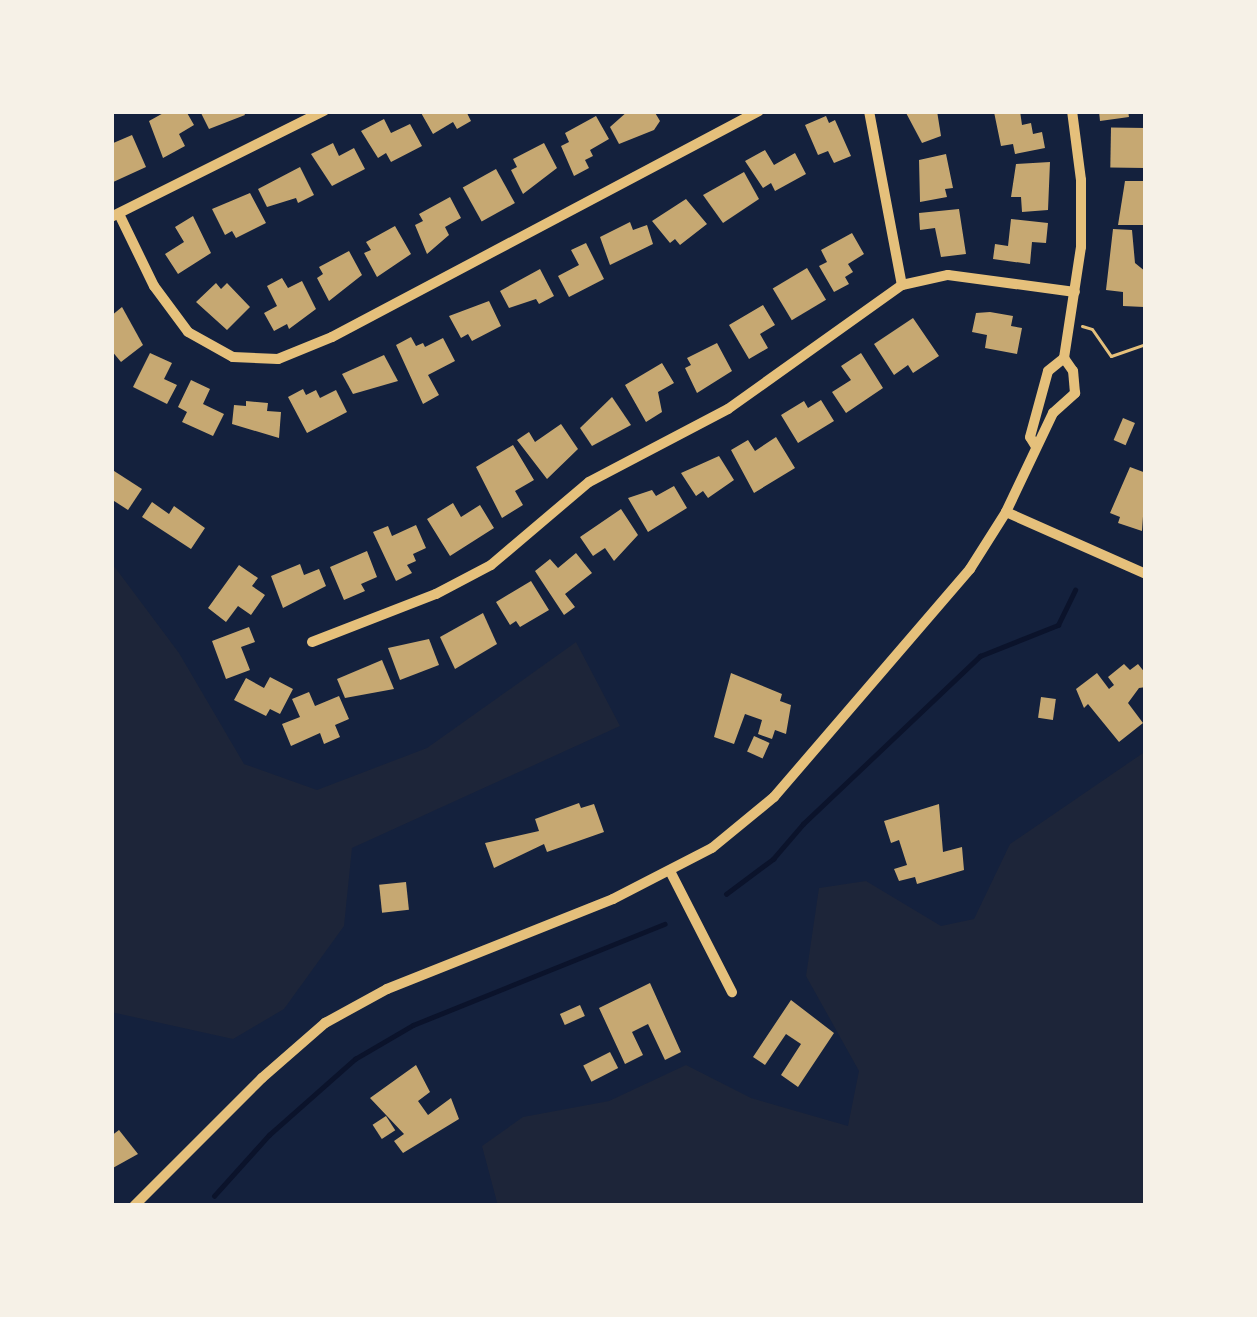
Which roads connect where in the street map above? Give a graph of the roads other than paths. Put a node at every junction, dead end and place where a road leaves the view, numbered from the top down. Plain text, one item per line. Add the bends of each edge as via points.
1 (324, 111) edge
2 (759, 111) edge
3 (869, 111) edge
4 (1072, 111) edge
5 (115, 215) edge
6 (902, 285) junction
7 (1076, 292) junction
8 (1064, 358) junction
9 (1041, 402) junction
10 (1053, 413) junction
11 (1034, 445) junction
12 (1006, 512) junction
13 (1146, 574) edge
14 (312, 642) dead end
15 (671, 873) junction
16 (731, 992) dead end
17 (152, 1192) junction
18 (134, 1206) edge
19 (163, 1206) edge

1 - 5 street
2 - 5 street via 278,359 233,357 188,332
3 - 6 street
4 - 7 street via 1082,199
6 - 7 street via 949,275
6 - 14 street via 728,409 589,482 491,565
7 - 8 street
8 - 9 street via 1048,371
8 - 10 street via 1075,393
9 - 10 street
9 - 11 street
10 - 11 street
11 - 12 street
12 - 13 street
12 - 15 street via 970,569 774,797
15 - 16 street
15 - 17 street via 430,970 325,1023
17 - 18 street
17 - 19 street

